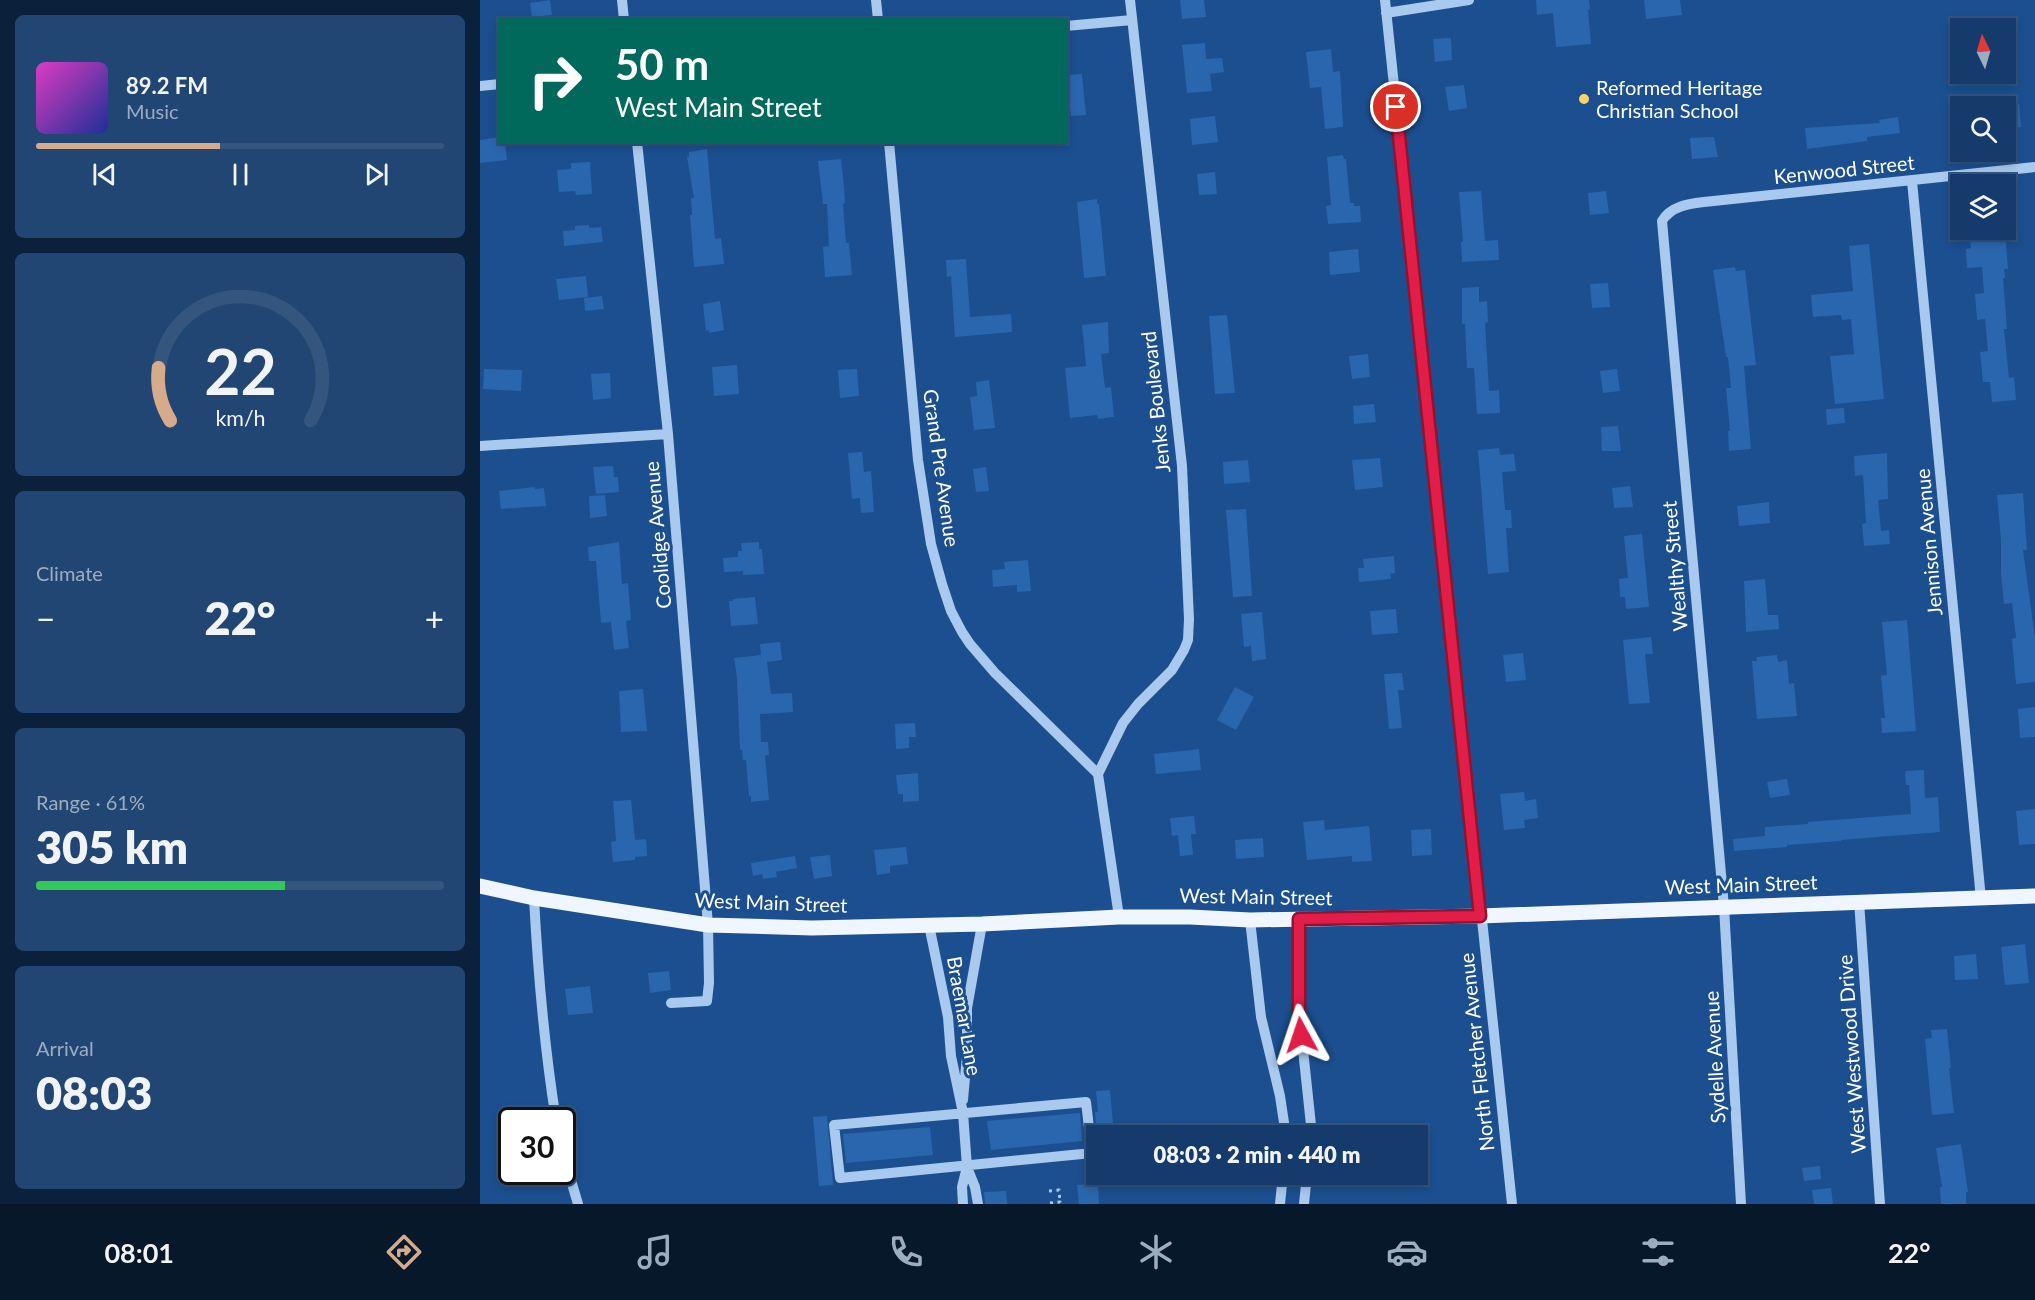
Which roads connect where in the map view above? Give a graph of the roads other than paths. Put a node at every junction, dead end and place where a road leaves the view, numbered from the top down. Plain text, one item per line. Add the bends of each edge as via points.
1 (622, 0) edge
2 (876, 0) edge
3 (1130, 0) edge
4 (1385, 0) edge
5 (1469, 0) edge
6 (1386, 13) junction
7 (624, 18) edge
8 (878, 18) edge
9 (1132, 20) junction
10 (1068, 26) edge
11 (498, 84) edge
12 (480, 86) edge
13 (637, 144) edge
14 (890, 144) edge
15 (2035, 167) edge
16 (1912, 181) junction
17 (1662, 221) joint
18 (668, 434) junction
19 (480, 446) edge
20 (1098, 774) junction
21 (480, 886) edge
22 (2035, 896) edge
23 (534, 898) junction
24 (1981, 899) junction
25 (1859, 902) junction
26 (1724, 907) junction
27 (1480, 916) junction
28 (1119, 917) junction
29 (1299, 919) junction
30 (1250, 920) junction
31 (982, 924) junction
32 (708, 925) junction
33 (929, 925) junction
34 (671, 1004) dead end
35 (554, 1107) edge
36 (963, 1113) junction
37 (1284, 1125) edge
38 (1311, 1125) edge
39 (967, 1166) junction
40 (573, 1185) edge
41 (1282, 1185) edge
42 (1305, 1185) edge
43 (579, 1204) edge
44 (963, 1204) edge
45 (978, 1204) edge
46 (1280, 1204) edge
47 (1304, 1204) edge
48 (1512, 1204) edge
49 (1741, 1204) edge
50 (1880, 1204) edge

1 - 7 street
2 - 8 street
3 - 9 street, Jenks Boulevard
4 - 6 street, North Fletcher Avenue
5 - 6 street
6 - 27 street, North Fletcher Avenue
9 - 10 street
9 - 20 street, Jenks Boulevard via 1182,466 1189,619 1188,640 1172,670 1123,723
11 - 12 street
13 - 18 street, Coolidge Avenue
14 - 20 street, Grand Pre Avenue via 918,460 942,584 951,611 970,644
15 - 16 street, Kenwood Street
16 - 17 street, Kenwood Street via 1695,203 1674,208
16 - 24 street, Jennison Avenue
17 - 26 street, Wealthy Street
18 - 19 street
18 - 32 street, Coolidge Avenue
20 - 28 street
21 - 23 main road, West Main Street
22 - 24 main road, West Main Street
23 - 32 main road, West Main Street
23 - 35 street via 538,976
24 - 25 main road, West Main Street
25 - 26 main road, West Main Street
25 - 50 street, West Westwood Drive
26 - 27 main road, West Main Street
26 - 49 street, Sydelle Avenue
27 - 29 main road, West Main Street
27 - 48 street, North Fletcher Avenue
28 - 30 main road, West Main Street
28 - 31 main road, West Main Street
29 - 30 main road, West Main Street
29 - 38 street via 1299,1012
30 - 37 street via 1261,1017
31 - 33 main road, West Main Street
31 - 36 street, Braemar Lane via 967,1008
32 - 33 main road, West Main Street
32 - 34 street, Coolidge Avenue via 707,1001
33 - 36 street, Braemar Lane
36 - 39 street, Braemar Lane
36 - 39 street via 1086,1102 1092,1154
36 - 39 street via 834,1125 840,1178
39 - 44 street, Braemar Lane
39 - 45 street, Braemar Lane
40 - 43 street
41 - 46 street
42 - 47 street

